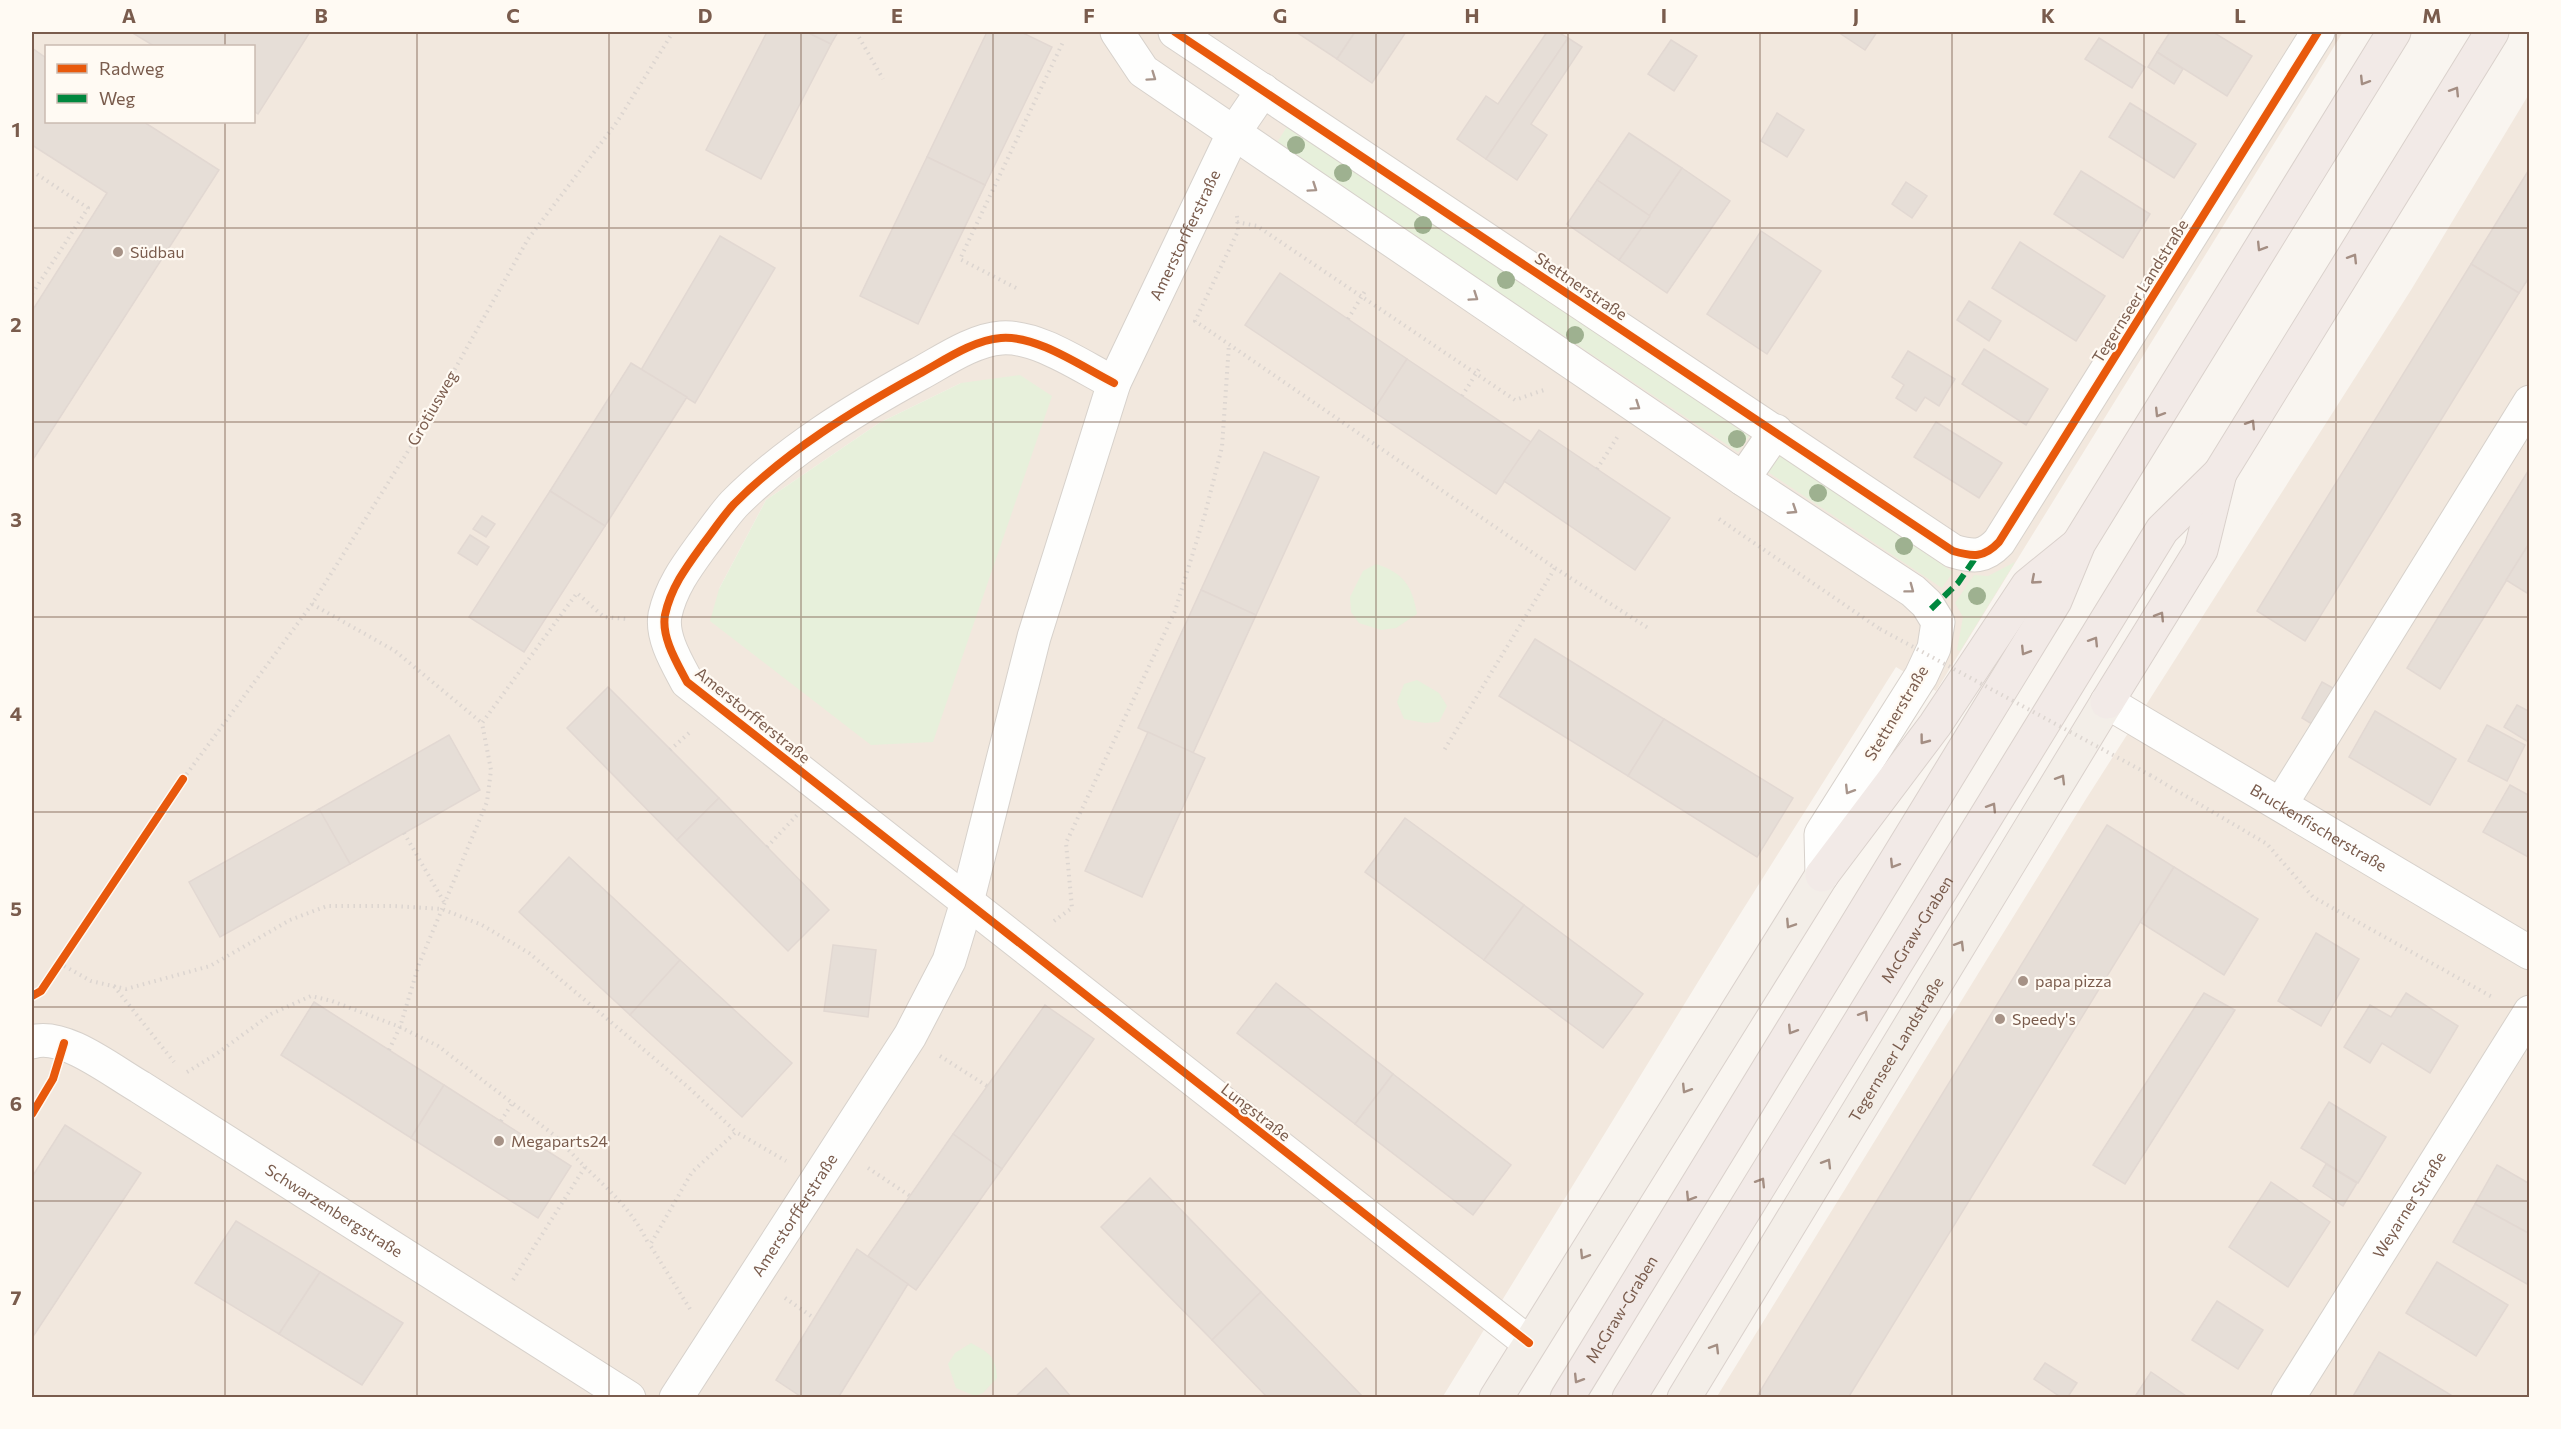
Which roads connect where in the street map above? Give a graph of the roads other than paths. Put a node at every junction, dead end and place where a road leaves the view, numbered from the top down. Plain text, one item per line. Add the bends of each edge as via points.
1 (1117, 32) edge
2 (1174, 32) edge
3 (2318, 32) edge
4 (2394, 32) edge
5 (2492, 32) edge
6 (1263, 90) junction
7 (1233, 134) junction
8 (1114, 383) junction
9 (2529, 402) edge
10 (1776, 431) junction
11 (2220, 473) junction
12 (1743, 479) junction
13 (2079, 543) junction
14 (1976, 556) joint
15 (2107, 702) junction
16 (2281, 804) junction
17 (1822, 875) junction
18 (966, 902) junction
19 (2529, 953) edge
20 (2528, 1014) edge
21 (32, 1042) edge
22 (1529, 1343) junction
23 (629, 1398) edge
24 (676, 1398) edge
25 (1496, 1398) edge
26 (1567, 1398) edge
27 (1629, 1398) edge
28 (1684, 1398) edge
29 (2288, 1398) edge

1 -> 7 street, Stettnerstraße via 1143,71
2 - 6 street, Stettnerstraße
3 - 14 street, Tegernseer Landstraße via 1999,542 1990,552
4 -> 13 highway
11 -> 5 highway
6 - 7 street, Amerstorfferstraße
6 - 10 street, Stettnerstraße
7 - 8 street, Amerstorfferstraße
7 -> 12 street, Stettnerstraße
8 - 18 street, Amerstorfferstraße via 1034,637
8 - 18 street, Amerstorfferstraße via 1033,342 1001,338 954,355 867,403 772,469 732,506 687,565 673,589 664,617 674,658 687,682
9 - 16 street
10 - 12 street
10 - 14 street, Stettnerstraße via 1953,551
15 -> 11 highway via 2201,550
27 -> 11 highway, McGraw-Graben via 2162,530
12 -> 17 street, Stettnerstraße via 1913,591 1928,604 1938,622 1934,648 1922,676 1821,834
13 -> 17 highway via 2028,585 1935,724
13 -> 26 highway, McGraw-Graben via 2055,601
15 - 16 street, Bruckenfischerstraße
28 -> 15 main road, Tegernseer Landstraße
16 - 19 street, Bruckenfischerstraße
17 -> 22 main road
18 - 22 street, Lungstraße
18 - 24 street, Amerstorfferstraße via 949,961 910,1036
20 - 29 street, Weyarner Straße
21 - 23 street, Schwarzenbergstraße via 64,1043 157,1098
22 - 25 main road

